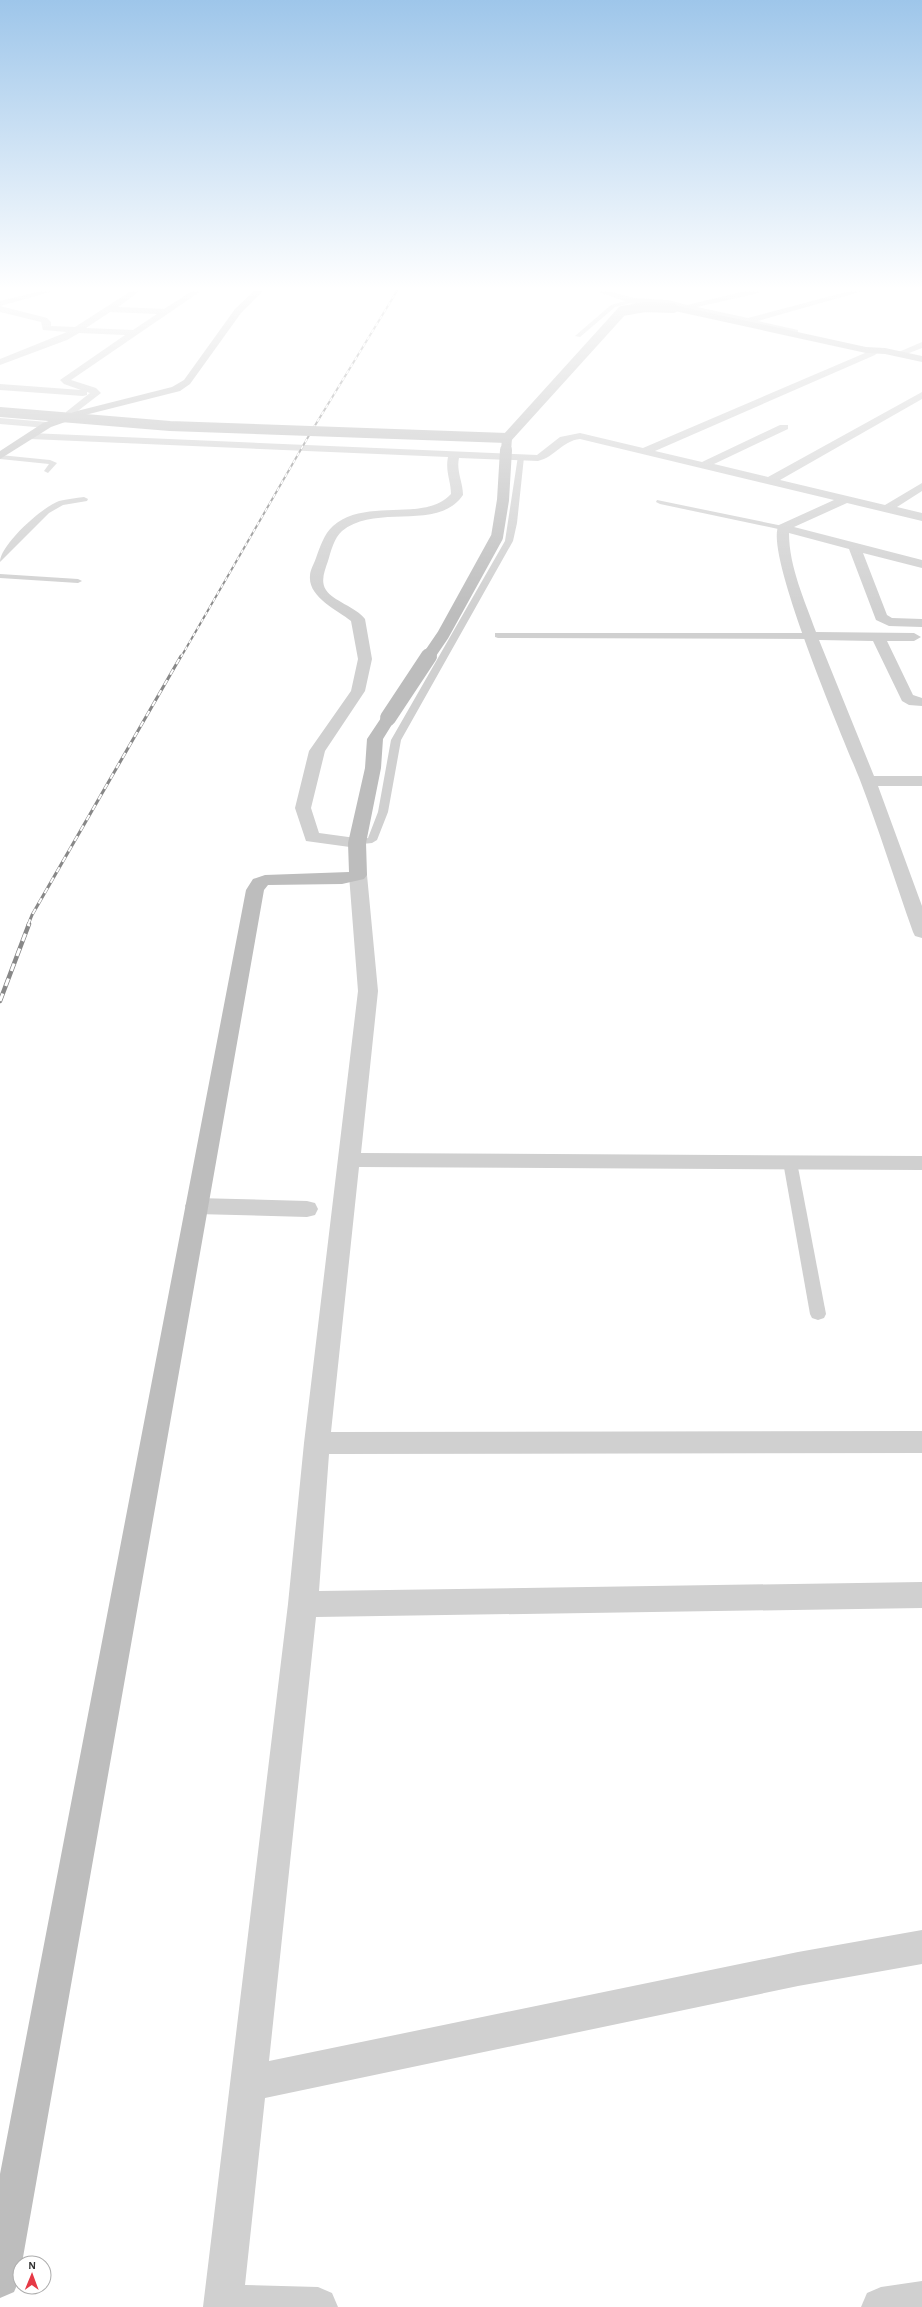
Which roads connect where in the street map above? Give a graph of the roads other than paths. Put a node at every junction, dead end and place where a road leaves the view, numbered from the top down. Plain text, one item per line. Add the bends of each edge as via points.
1 (91, 399) edge
2 (145, 399) edge
3 (543, 399) edge
4 (763, 399) edge
5 (916, 399) edge
6 (0, 408) edge
7 (0, 412) edge
8 (73, 414) junction
9 (0, 421) edge
10 (47, 425) junction
11 (784, 427) dead end
12 (30, 436) junction
13 (507, 438) junction
14 (645, 451) junction
15 (1, 454) edge
16 (454, 454) junction
17 (520, 457) junction
18 (704, 465) junction
19 (48, 471) dead end
20 (770, 481) junction
21 (922, 486) edge
22 (847, 498) junction
23 (84, 499) dead end
24 (660, 502) dead end
25 (888, 508) junction
26 (922, 517) edge
27 (783, 528) junction
28 (855, 547) junction
29 (922, 554) edge
30 (0, 560) edge
31 (916, 562) edge
32 (0, 576) edge
33 (78, 581) dead end
34 (922, 623) edge
35 (498, 635) dead end
36 (811, 636) junction
37 (878, 636) junction
38 (922, 637) edge
39 (922, 702) edge
40 (868, 781) junction
41 (922, 781) edge
42 (357, 842) junction
43 (358, 875) junction
44 (922, 932) edge
45 (350, 1160) junction
46 (790, 1162) junction
47 (922, 1163) edge
48 (196, 1206) junction
49 (307, 1209) dead end
50 (818, 1314) dead end
51 (922, 1442) edge
52 (317, 1443) junction
53 (922, 1595) edge
54 (303, 1604) junction
55 (922, 1947) edge
56 (249, 2083) junction
57 (0, 2278) edge
58 (922, 2301) edge
59 (224, 2305) edge
60 (318, 2307) edge
61 (881, 2307) edge

1 - 8 street
2 - 8 street
3 - 13 street, bridge
4 - 14 street
5 - 20 street
6 - 8 street
7 - 13 street, bridge via 170,426
8 - 10 street
9 - 10 street
10 - 12 street
11 - 18 street
12 - 15 street
12 - 16 street
13 - 42 street, bridge via 504,500 498,537 443,635 375,740 373,768
14 - 17 street via 588,437 570,436 561,439 542,457
14 - 18 street
15 - 19 lane via 53,463
16 - 17 street
16 - 42 street via 451,467 457,485 457,495 448,505 425,511 375,514 353,519 337,529 329,540 316,576 320,592 358,620 365,659 358,691 317,751 304,808 312,837
17 - 42 lane via 509,541 396,740 383,812 372,840
18 - 20 street
20 - 22 street
21 - 25 street
22 - 25 street
22 - 27 street
23 - 30 lane via 61,503 46,511 16,540
24 - 27 lane
25 - 26 street
27 - 28 street
27 - 36 street via 781,541
28 - 31 street
28 - 34 street via 881,617 889,622
29 - 31 street
32 - 33 lane
35 - 36 lane
36 - 37 street
36 - 40 street
37 - 38 street
37 - 39 street via 907,698 914,702
40 - 41 street
40 - 44 street
42 - 43 street
43 - 45 street via 368,991
43 - 48 street via 342,879 265,880 259,883 255,890
45 - 46 street
45 - 52 street
46 - 47 street
46 - 50 lane
48 - 49 street
48 - 57 street
51 - 52 street
52 - 54 street
53 - 54 street
54 - 56 street
55 - 56 street via 798,1969
56 - 59 street
58 - 61 street
59 - 60 street

